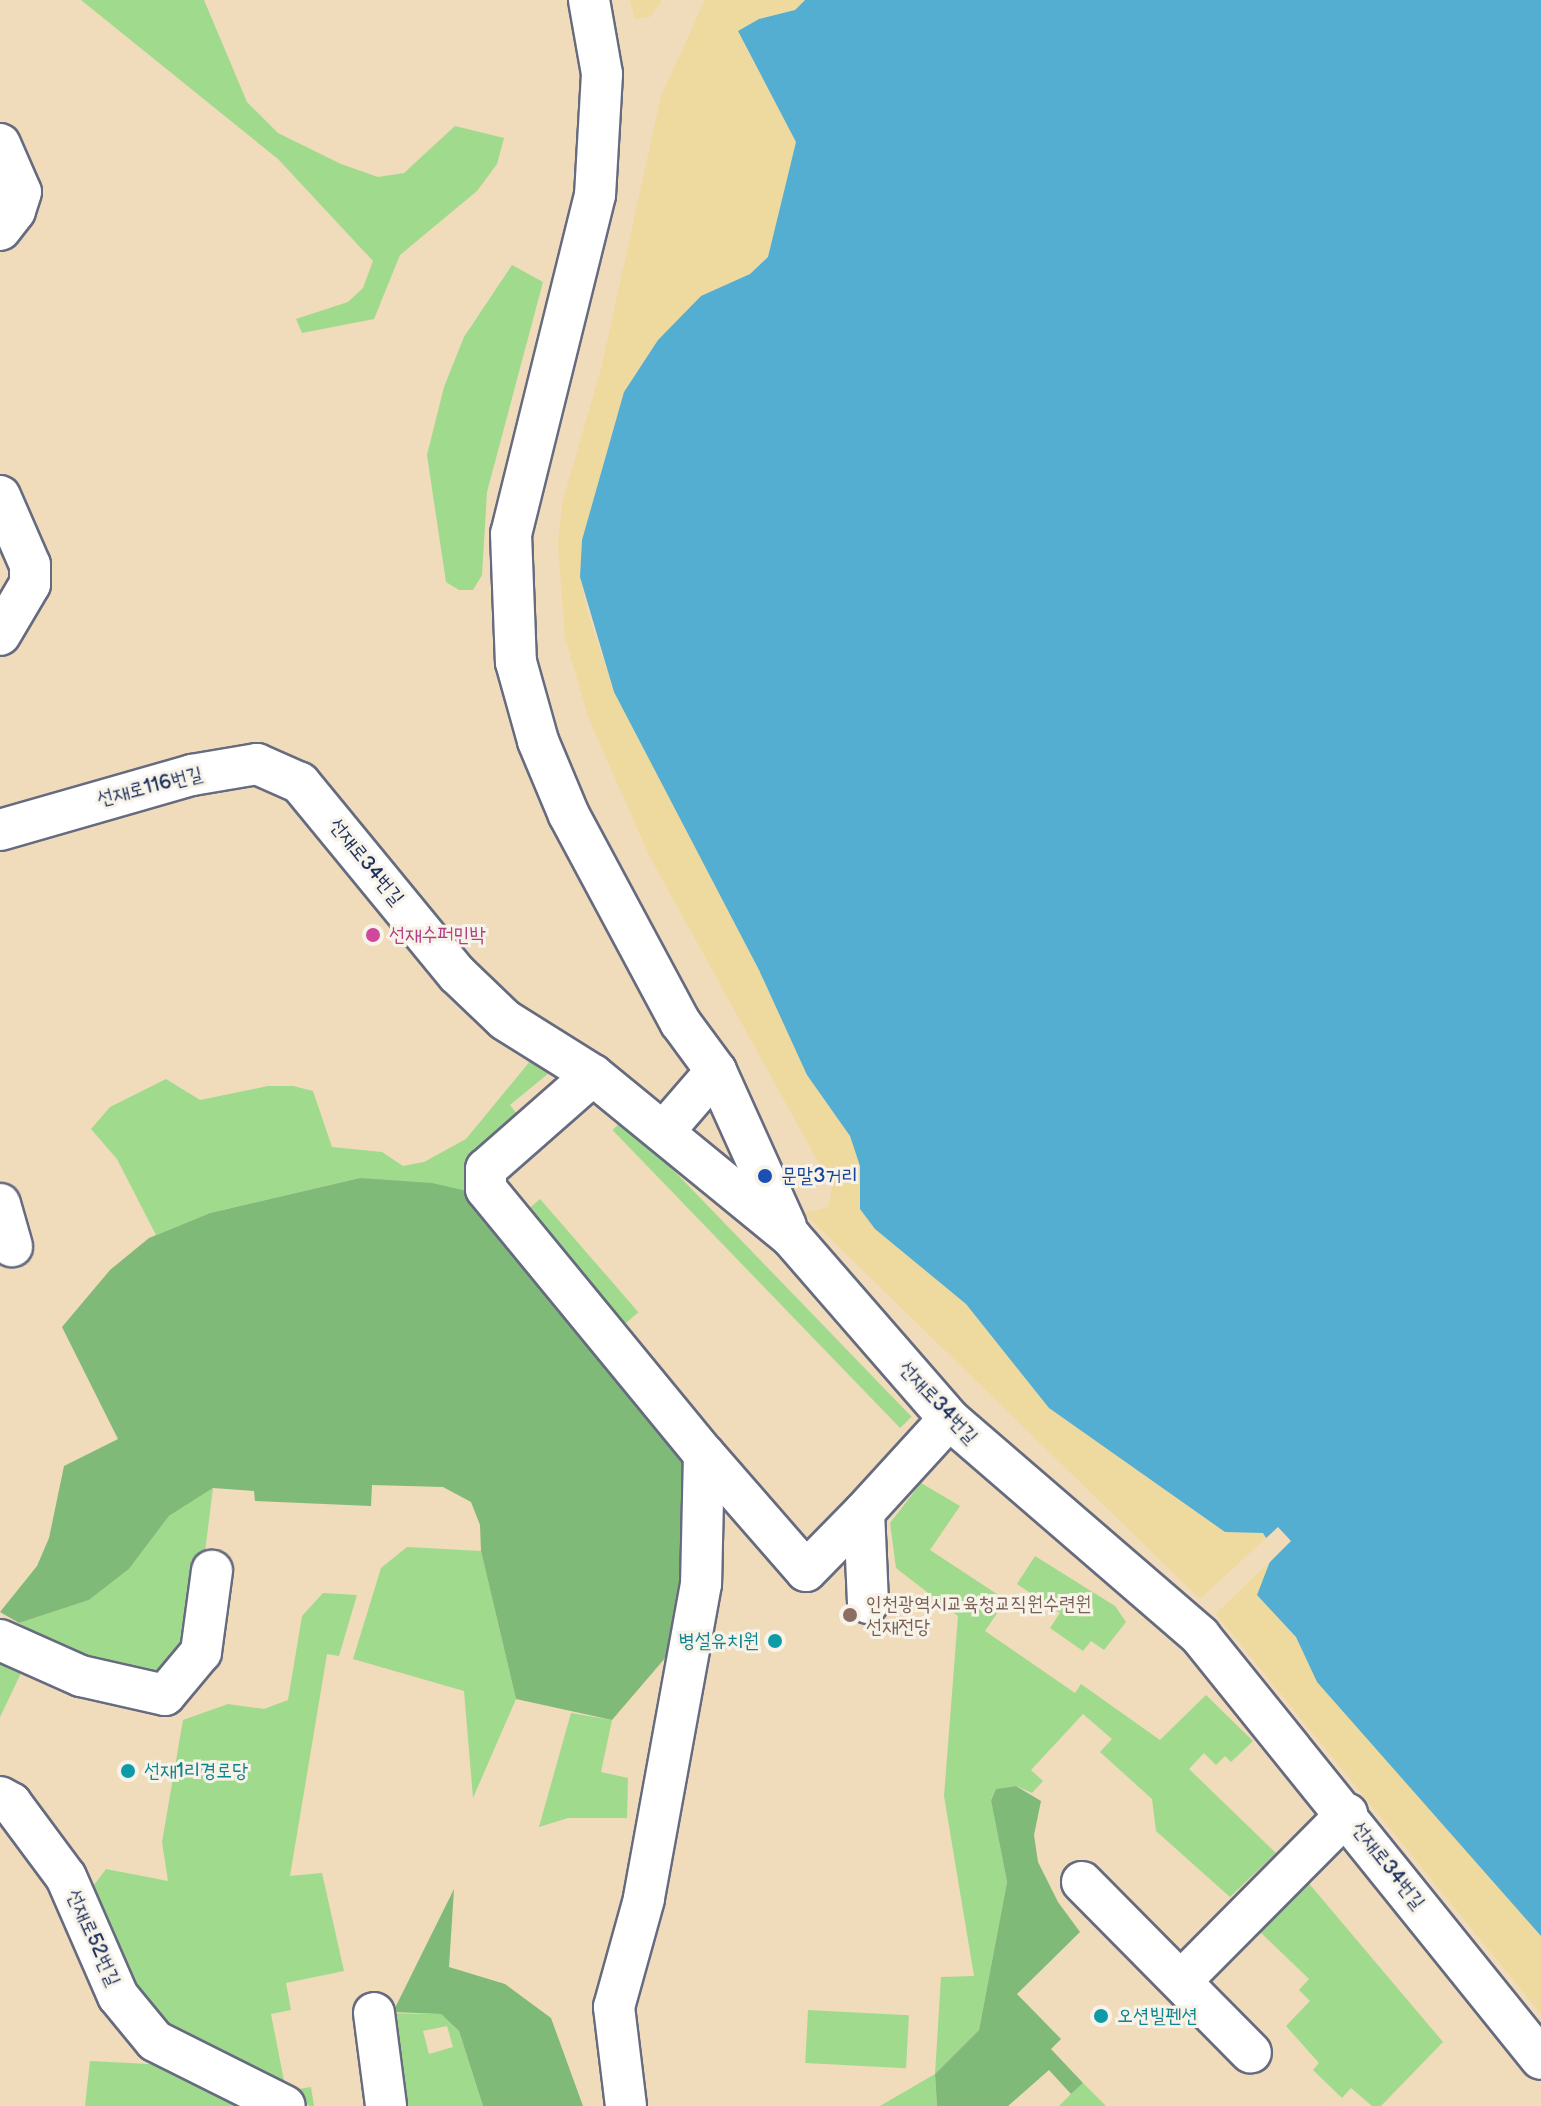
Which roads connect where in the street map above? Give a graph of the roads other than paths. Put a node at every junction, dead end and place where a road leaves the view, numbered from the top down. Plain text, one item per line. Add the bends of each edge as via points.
1 (589, 0) edge
2 (0, 144) edge
3 (0, 230) edge
4 (0, 496) edge
5 (0, 635) edge
6 (300, 783) joint
7 (0, 830) edge
8 (716, 1071) junction
9 (593, 1075) junction
10 (665, 1130) junction
11 (0, 1204) edge
12 (791, 1237) junction
13 (12, 1246) dead end
14 (949, 1419) junction
15 (704, 1454) junction
16 (864, 1512) junction
17 (212, 1571) dead end
18 (868, 1603) dead end
19 (0, 1640) edge
20 (0, 1797) edge
21 (1347, 1814) junction
22 (1082, 1882) dead end
23 (1183, 1979) junction
24 (374, 2013) dead end
25 (1251, 2053) dead end
26 (1541, 2059) edge
27 (285, 2106) edge
28 (386, 2106) edge
29 (626, 2106) edge

1 - 8 street via 602,74 595,195 511,534 516,662 538,741 569,815 680,1022
2 - 3 street via 21,192
4 - 5 street via 30,565 30,584
6 - 7 street, 선재로116번길 via 257,764 192,775
6 - 9 street, 선재로34번길 via 457,974 505,1020
8 - 10 street
8 - 12 street
9 - 10 street, 선재로34번길
9 - 15 street via 486,1169 486,1189
10 - 12 street, 선재로34번길
11 - 13 street
12 - 14 street, 선재로34번길
14 - 16 street
14 - 21 street, 선재로34번길 via 1200,1636
15 - 16 street via 806,1571
15 - 29 street via 701,1584 644,1899 614,2007
16 - 18 street
17 - 19 street via 201,1652 165,1695 81,1676
20 - 27 street, 선재로52번길 via 11,1803 66,1877 118,1996 155,2041
21 - 23 street
21 - 26 street, 선재로34번길
22 - 23 street
23 - 25 street
24 - 28 street

